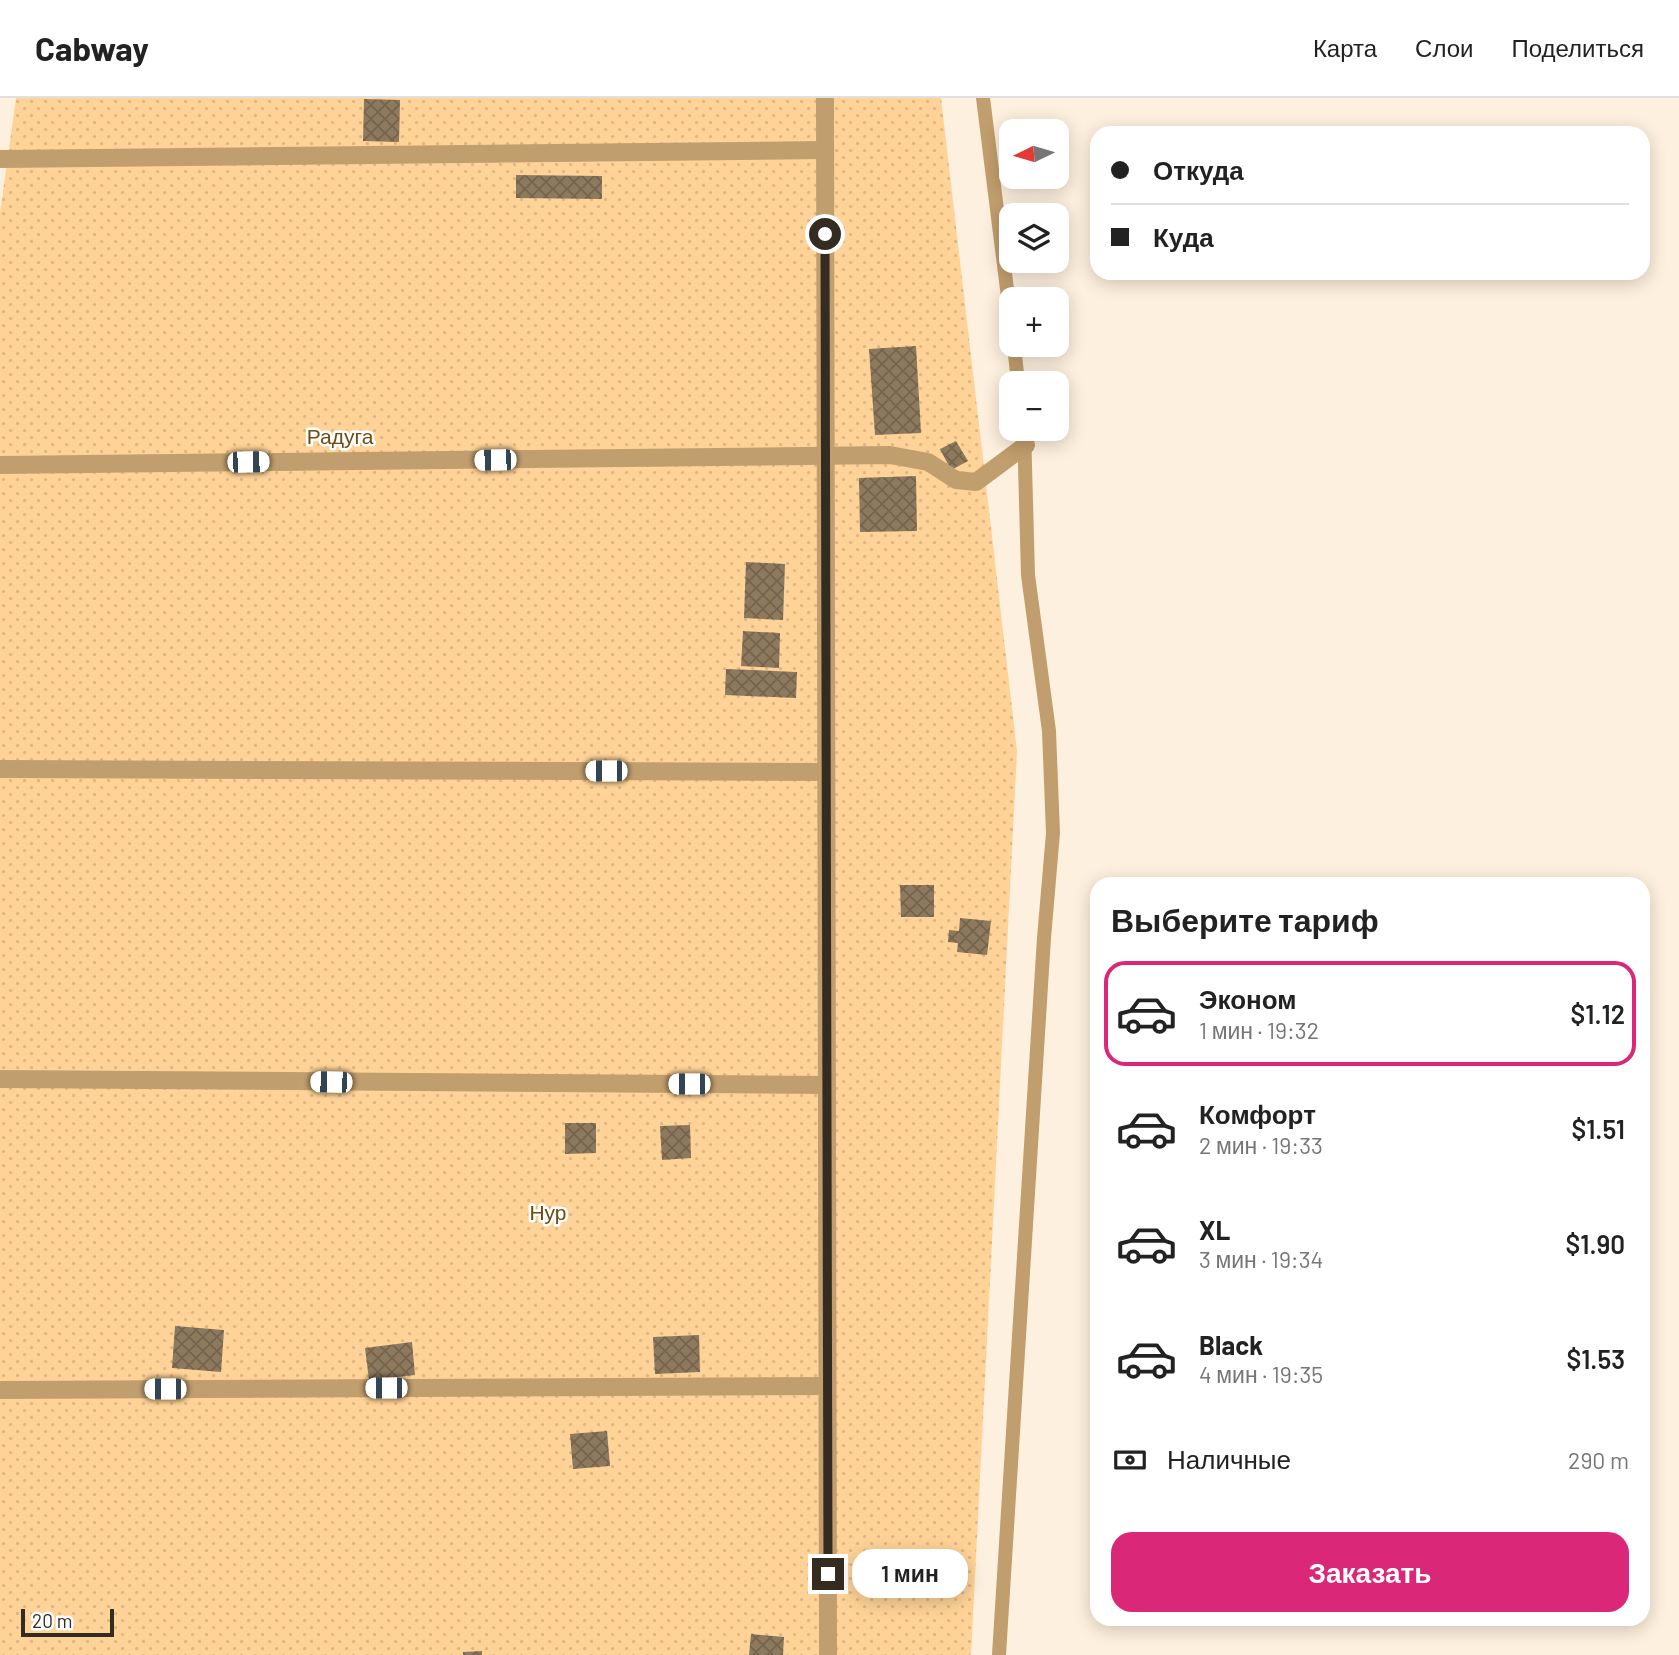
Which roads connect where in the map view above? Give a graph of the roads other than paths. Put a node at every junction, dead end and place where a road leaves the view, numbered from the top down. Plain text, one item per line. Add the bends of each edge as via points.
1 (825, 98) edge
2 (983, 98) edge
3 (825, 150) junction
4 (0, 159) edge
5 (1007, 287) edge
6 (1021, 441) edge
7 (1025, 441) edge
8 (825, 456) junction
9 (0, 465) edge
10 (0, 769) edge
11 (826, 772) junction
12 (0, 1079) edge
13 (826, 1086) junction
14 (827, 1386) junction
15 (0, 1390) edge
16 (828, 1655) edge
17 (999, 1655) edge

1 - 3 street
2 - 5 lane
3 - 4 street
3 - 8 street
6 - 8 street via 976,482 956,480 928,462 890,455
7 - 17 lane via 1028,575 1049,731 1053,833
8 - 9 street
8 - 11 street
10 - 11 street
11 - 13 street
12 - 13 street
13 - 14 street
14 - 15 street
14 - 16 street

